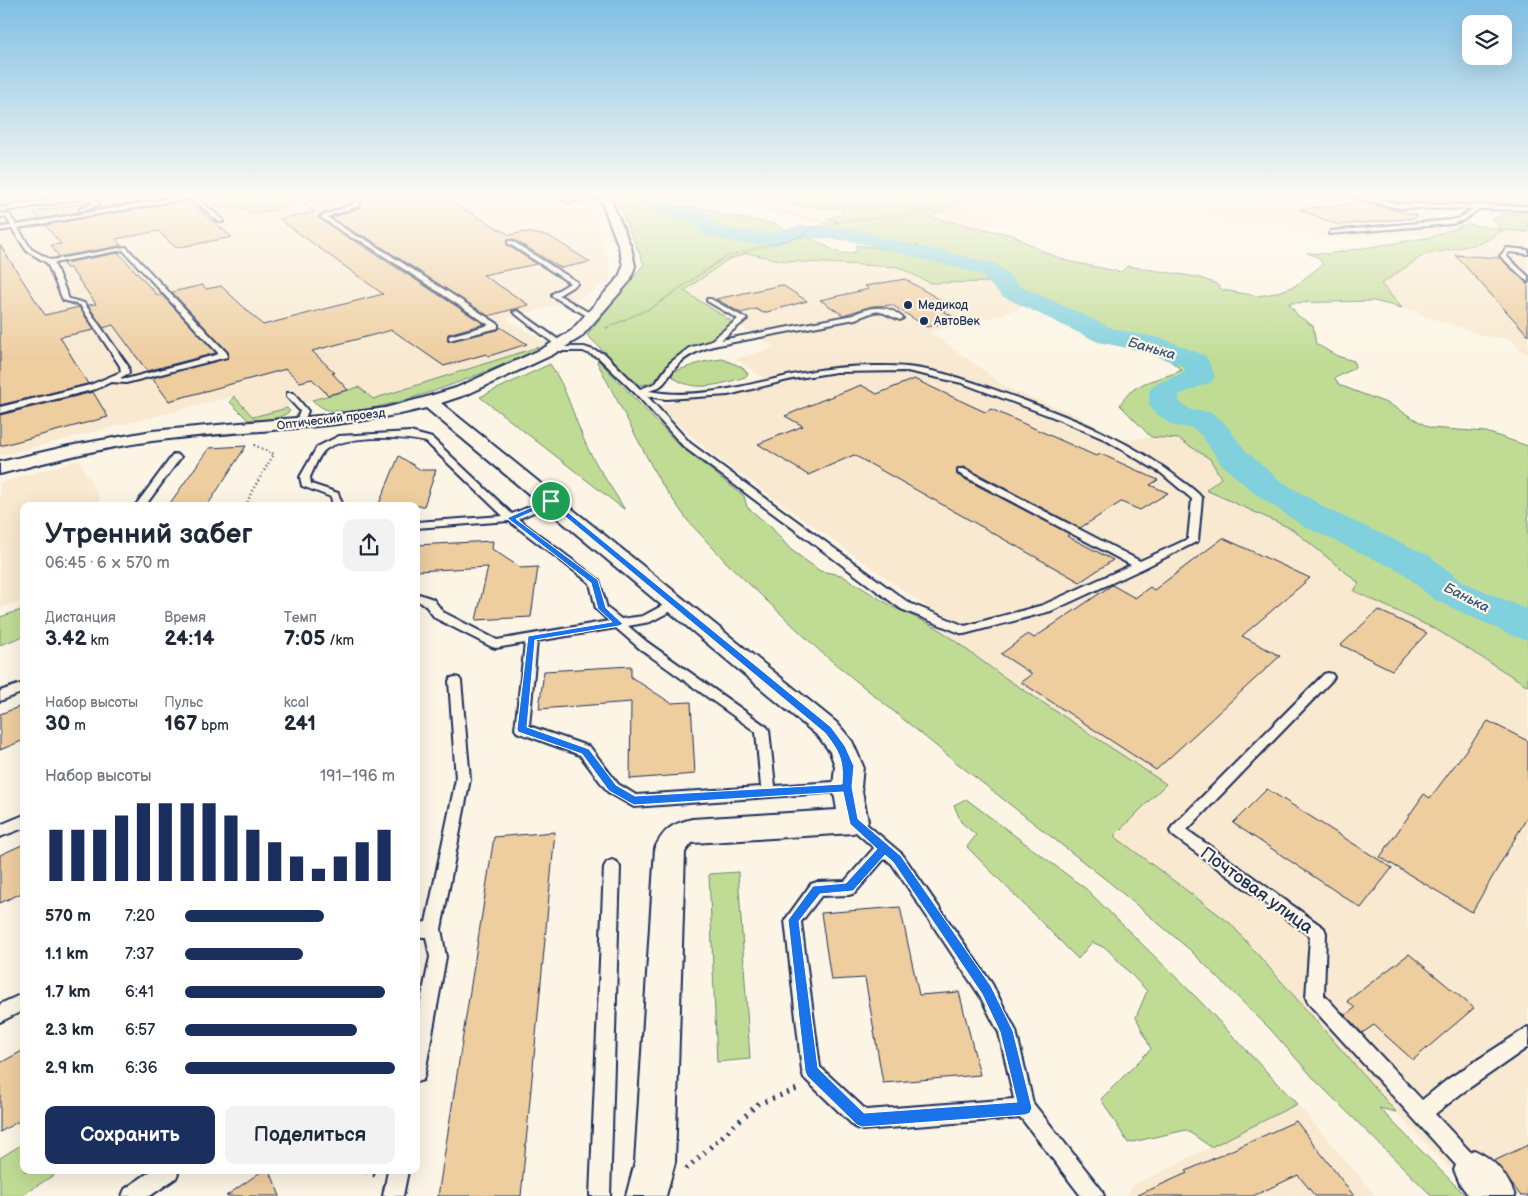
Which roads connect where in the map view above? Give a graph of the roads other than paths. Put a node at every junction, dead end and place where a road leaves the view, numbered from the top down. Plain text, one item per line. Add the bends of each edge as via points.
1 (30, 251) edge
2 (109, 251) edge
3 (127, 251) edge
4 (380, 251) edge
5 (524, 251) edge
6 (626, 251) edge
7 (1506, 251) edge
8 (1516, 251) edge
9 (1528, 252) edge
10 (50, 262) junction
11 (1528, 280) edge
12 (709, 300) dead end
13 (516, 312) dead end
14 (591, 316) junction
15 (900, 318) dead end
16 (452, 338) dead end
17 (712, 344) junction
18 (557, 347) junction
19 (111, 380) junction
20 (639, 392) junction
21 (290, 395) dead end
22 (429, 402) junction
23 (0, 410) edge
24 (299, 423) junction
25 (176, 457) dead end
26 (0, 468) edge
27 (960, 471) dead end
28 (551, 501) junction
29 (143, 502) edge
30 (337, 502) edge
31 (510, 518) junction
32 (420, 525) edge
33 (1140, 566) junction
34 (420, 598) edge
35 (675, 604) junction
36 (619, 624) junction
37 (531, 638) junction
38 (1328, 677) dead end
39 (455, 681) dead end
40 (20, 688) edge
41 (0, 696) edge
42 (847, 787) junction
43 (768, 791) junction
44 (853, 821) junction
45 (20, 823) edge
46 (0, 832) edge
47 (884, 848) junction
48 (612, 866) dead end
49 (424, 930) edge
50 (20, 1002) edge
51 (0, 1013) edge
52 (1528, 1036) edge
53 (420, 1052) edge
54 (1025, 1108) junction
55 (1422, 1113) junction
56 (165, 1174) edge
57 (398, 1174) edge
58 (1485, 1183) edge
59 (132, 1196) edge
60 (394, 1196) edge
61 (600, 1196) edge
62 (646, 1196) edge
63 (1094, 1196) edge

1 - 10 lane
2 - 10 lane
3 - 19 lane via 224,356 126,380
4 - 16 lane via 495,326
5 - 14 lane via 575,283 554,295
6 - 14 street, Оптический проезд via 629,266 625,278
7 - 11 lane via 1503,256
8 - 9 lane
10 - 19 lane via 66,300 82,304 124,366 125,373
12 - 17 lane via 743,319
13 - 18 lane
14 - 18 street, Оптический проезд via 576,334
15 - 17 lane via 885,308 871,309 855,317
17 - 20 lane via 692,350 673,365 659,385
18 - 20 lane via 584,349 602,356
18 - 22 street, Оптический проезд via 462,391
19 - 23 lane
20 - 33 lane via 687,445 904,606 964,630 1048,608
20 - 33 lane via 666,397 728,393 836,370 907,369 964,381 1108,437 1164,471 1197,498 1193,541
21 - 24 lane via 304,411
22 - 24 street, Оптический проезд via 364,417
22 - 28 street
24 - 26 street, Оптический проезд via 143,437 70,450
25 - 29 lane
27 - 33 lane
28 - 31 lane
28 - 35 street
30 - 31 lane via 335,495 307,486 305,477 320,449 342,438 410,435 429,440
31 - 32 lane
31 - 36 lane via 595,582 602,609
34 - 37 lane via 429,602 439,615 496,644
35 - 36 lane via 646,619
35 - 42 street via 828,730 842,748 849,766
36 - 37 lane
36 - 43 lane via 642,645 762,730
37 - 43 lane via 522,729 585,751 613,788 634,800
38 - 55 lane, Почтовая улица via 1176,831 1318,933 1315,998
39 - 49 lane via 463,779
40 - 41 lane
42 - 43 lane
42 - 44 street
44 - 47 lane
44 - 62 street via 692,831 682,834 670,848 655,1162
45 - 46 lane
47 - 54 lane via 897,859 986,990 1006,1031
47 - 54 lane via 849,888 817,890 793,920 811,1071 862,1120
48 - 61 lane
49 - 53 lane via 438,957
50 - 51 lane
52 - 55 lane
54 - 63 lane
55 - 58 lane, Почтовая улица
56 - 59 lane
57 - 60 lane

